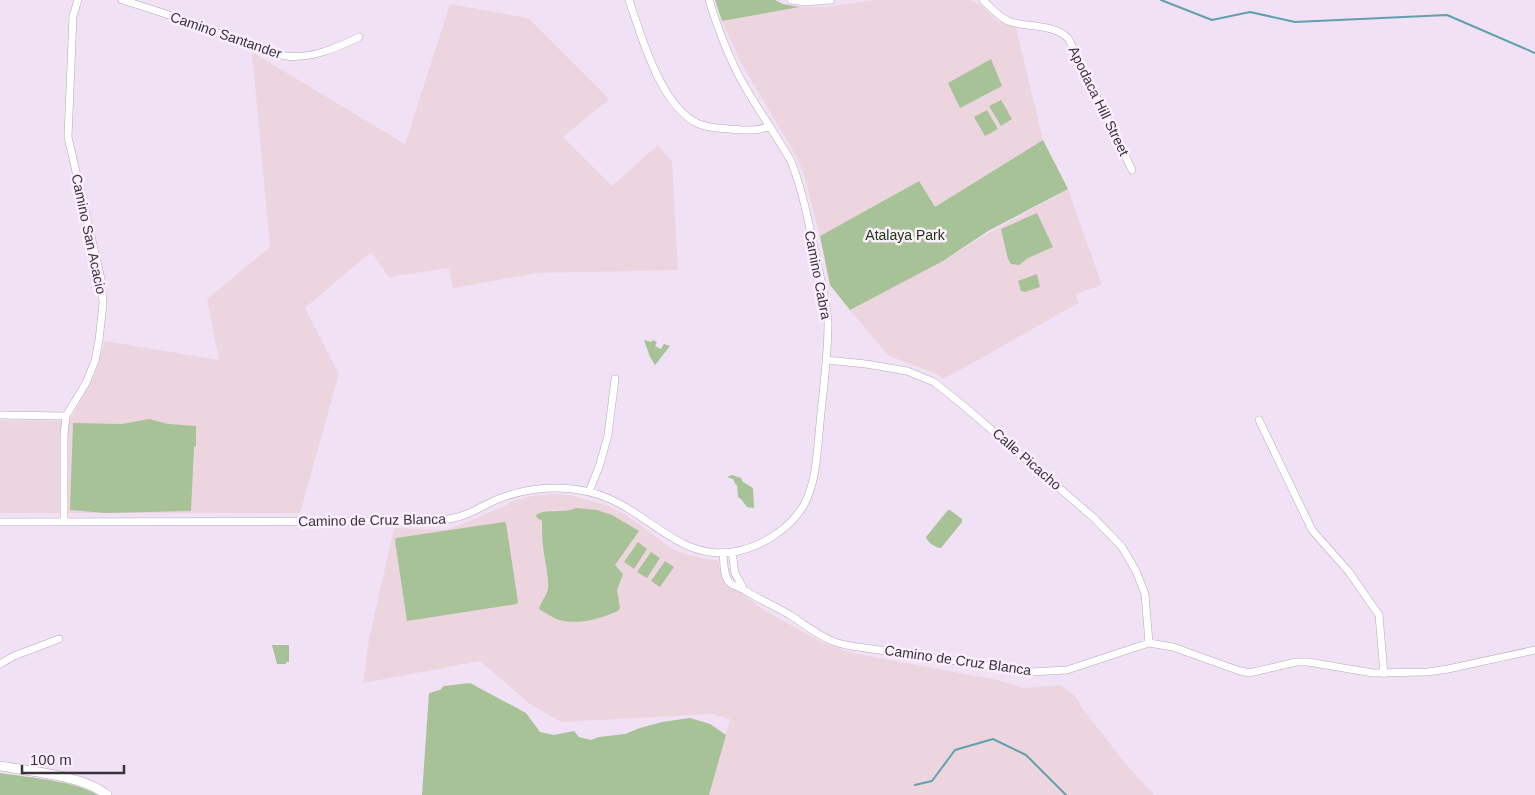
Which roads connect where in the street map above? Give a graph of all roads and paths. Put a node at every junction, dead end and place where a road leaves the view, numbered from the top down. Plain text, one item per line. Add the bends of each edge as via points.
1 (78, 0) edge
2 (122, 0) edge
3 (629, 0) edge
4 (709, 0) edge
5 (791, 0) edge
6 (831, 0) edge
7 (983, 0) edge
8 (359, 37) dead end
9 (770, 126) junction
10 (1132, 170) dead end
11 (826, 360) junction
12 (615, 378) dead end
13 (0, 415) edge
14 (66, 416) junction
15 (1259, 420) dead end
16 (589, 492) junction
17 (64, 521) junction
18 (0, 522) edge
19 (727, 552) junction
20 (58, 639) dead end
21 (1149, 643) junction
22 (1535, 650) edge
23 (0, 664) edge
24 (1384, 674) junction
25 (0, 766) edge
26 (107, 795) edge

1 - 14 street, Camino San Acacio via 73,16 68,137 102,279 103,304 95,361
2 - 8 street, Camino Santander via 286,56 310,55
3 - 9 street via 656,73 686,116 714,128 752,131
4 - 9 street, Camino Cabra via 732,61
5 - 6 street
7 - 10 street, Apodaca Hill Street via 1009,21 1061,32 1068,38
9 - 11 street, Camino Cabra via 791,161 803,198 827,314
11 - 19 street, Camino Cabra via 814,482 803,505 770,539
11 - 21 street, Calle Picacho via 907,371 934,382 1076,502 1112,535 1136,571 1145,594
12 - 16 street via 608,435
13 - 14 street
14 - 17 street, Camino San Acacio
15 - 24 street via 1312,530 1349,572 1379,615
16 - 17 street, Camino de Cruz Blanca via 550,488 526,491 498,499 465,515 434,521
16 - 19 street, Camino de Cruz Blanca via 619,503 682,544 701,550
17 - 18 street, Camino de Cruz Blanca
19 - 21 street, Camino de Cruz Blanca via 726,575 734,586 792,616 817,634 845,645 1031,672 1067,670
20 - 23 street
21 - 24 street, Camino de Cruz Blanca via 1173,647 1244,672 1308,662
22 - 24 street, Camino de Cruz Blanca via 1448,669
25 - 26 street via 79,781

